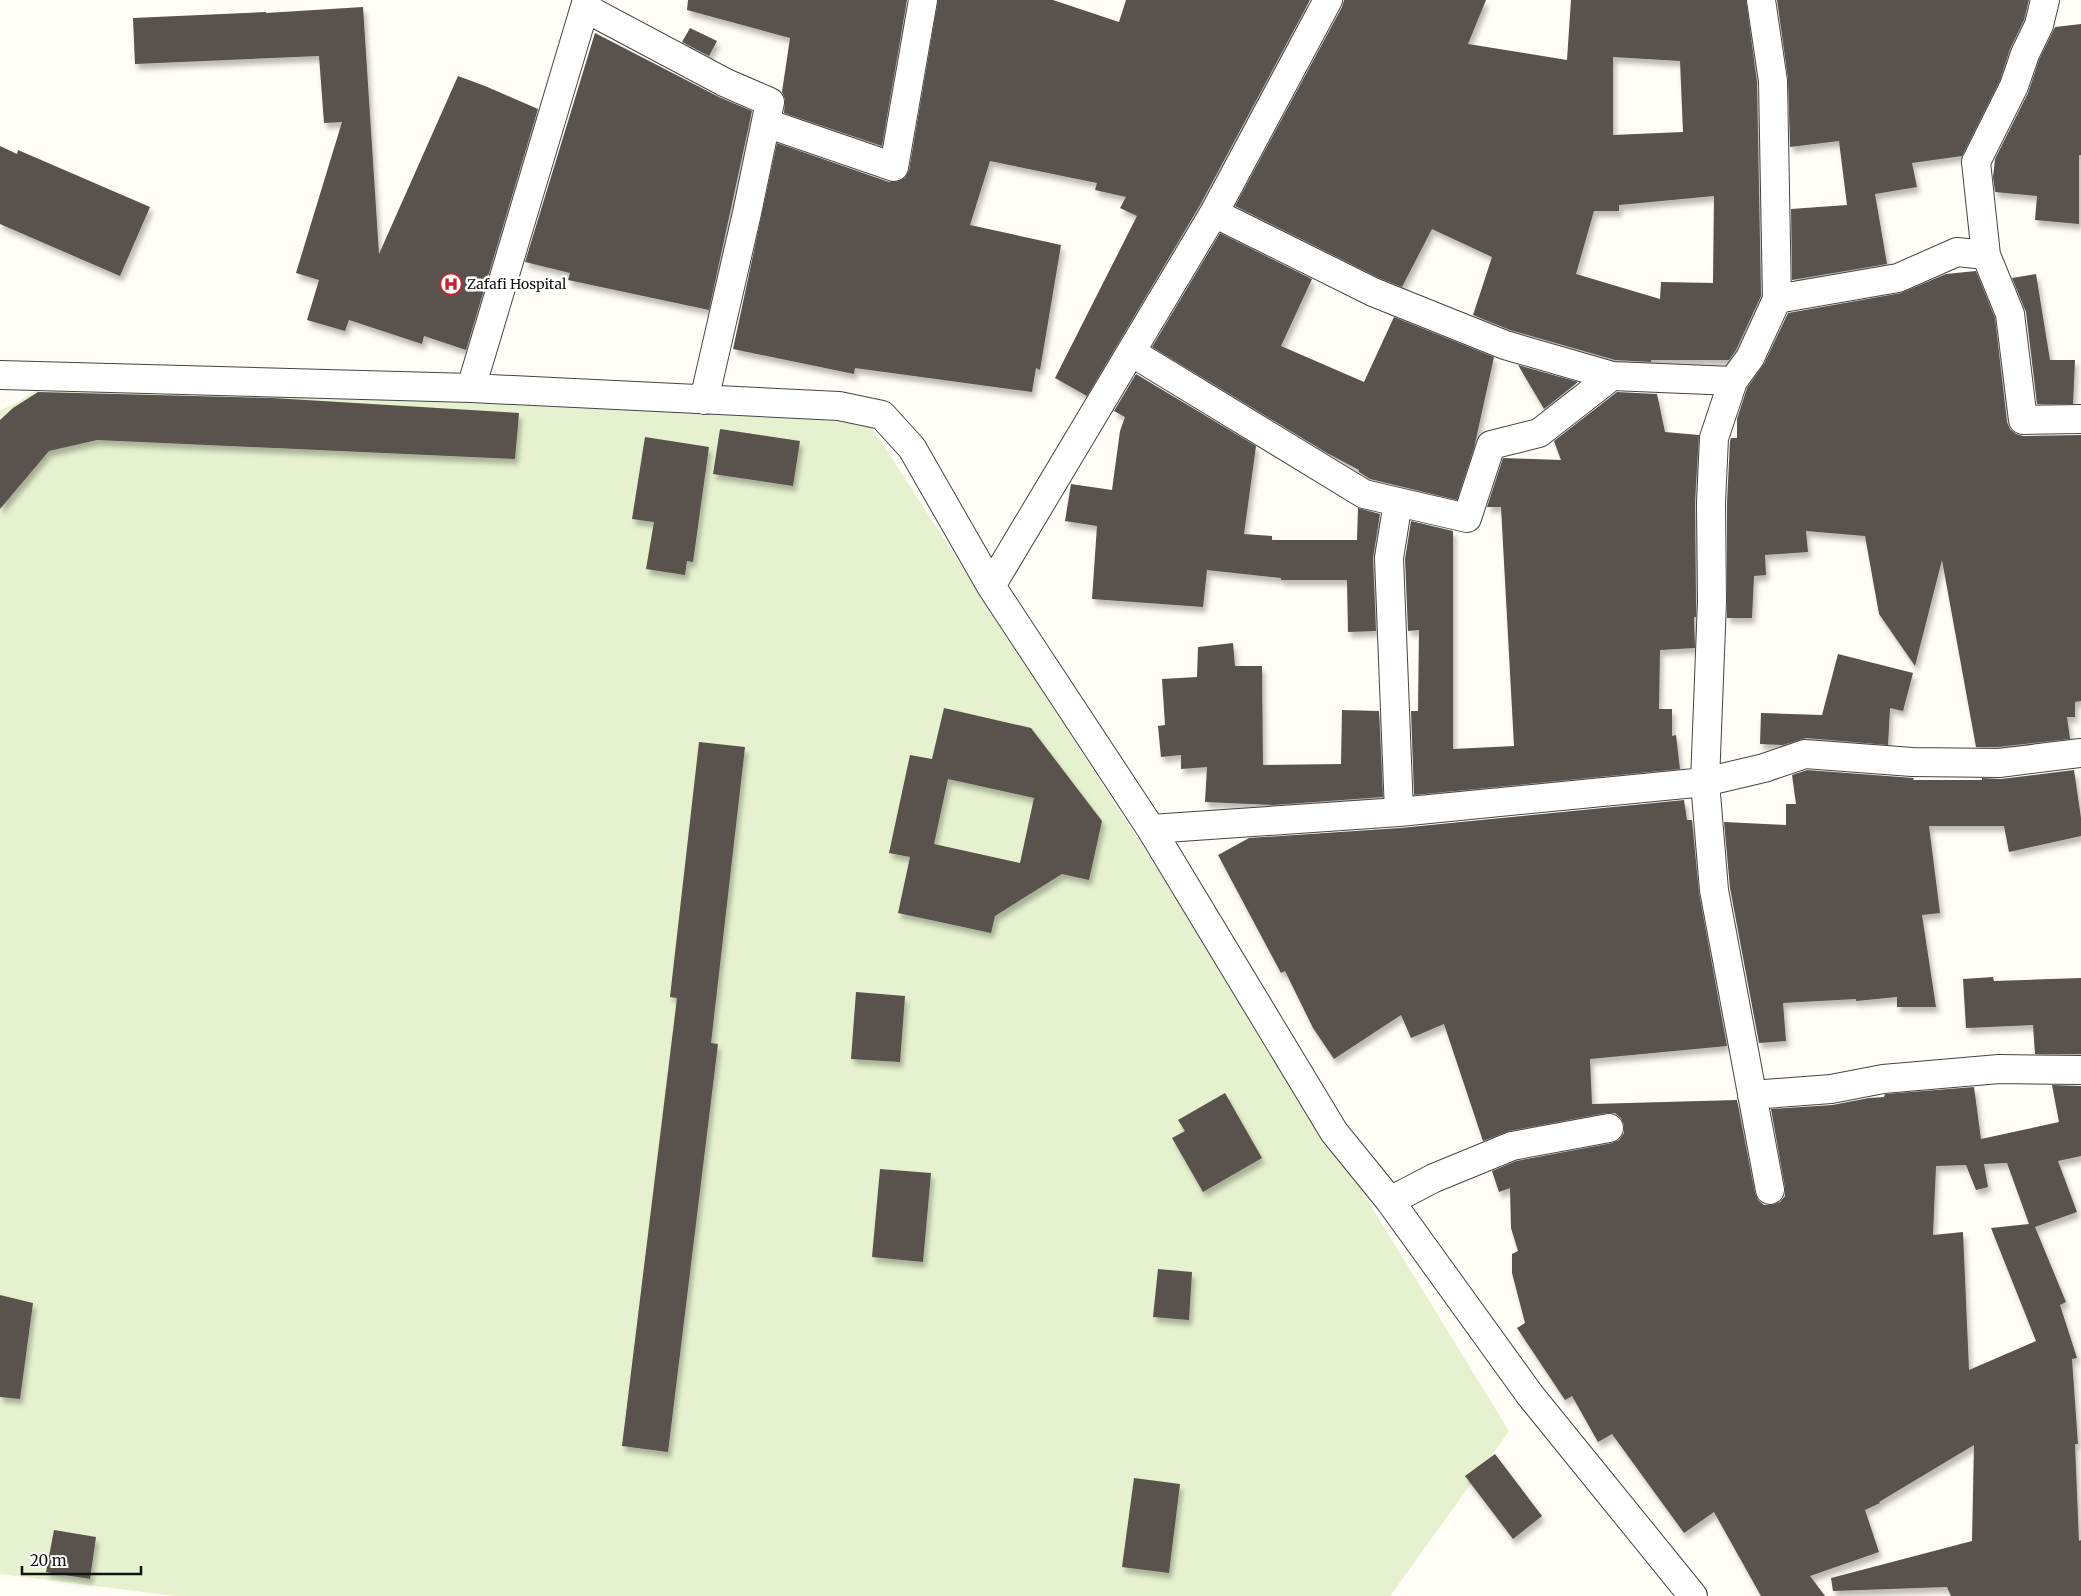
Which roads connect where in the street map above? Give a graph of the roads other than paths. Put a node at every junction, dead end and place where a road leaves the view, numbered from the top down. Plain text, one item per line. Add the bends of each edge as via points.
1 (923, 0) edge
2 (1328, 0) edge
3 (1761, 0) edge
4 (2045, 0) edge
5 (586, 4) edge
6 (766, 122) junction
7 (1214, 213) junction
8 (1986, 255) junction
9 (1777, 299) junction
10 (1131, 352) junction
11 (0, 375) edge
12 (1612, 376) junction
13 (1733, 381) junction
14 (471, 388) junction
15 (704, 400) junction
16 (2081, 419) edge
17 (1398, 502) junction
18 (991, 586) junction
19 (2081, 752) edge
20 (1705, 782) junction
21 (1399, 812) junction
22 (1151, 829) junction
23 (2081, 1070) edge
24 (1752, 1095) junction
25 (1609, 1128) dead end
26 (1770, 1190) dead end
27 (1390, 1201) junction
28 (1693, 1596) edge

1 - 6 street via 894,167
2 - 7 street
3 - 9 street via 1773,81
4 - 8 street via 2039,25 2014,86 1976,162
5 - 6 street via 726,82 770,102
5 - 14 street
6 - 15 street
7 - 10 street
7 - 12 street via 1389,298 1505,345
8 - 9 street via 1957,252 1898,278
8 - 16 street via 2010,314 2023,420
9 - 13 street via 1750,358
10 - 17 street via 1364,494
10 - 18 street
11 - 14 street
12 - 13 street
12 - 17 street via 1538,433 1491,446 1467,518
13 - 20 street via 1714,438
14 - 15 street
15 - 18 street via 838,406 882,415 912,448
17 - 21 street via 1389,558
18 - 22 street
19 - 20 street via 1999,763 1912,762 1805,754
20 - 21 street
20 - 24 street via 1714,890
21 - 22 street
22 - 27 street via 1334,1132
23 - 24 street via 1999,1069
24 - 26 street
25 - 27 street via 1512,1146 1434,1178
27 - 28 street via 1530,1395

